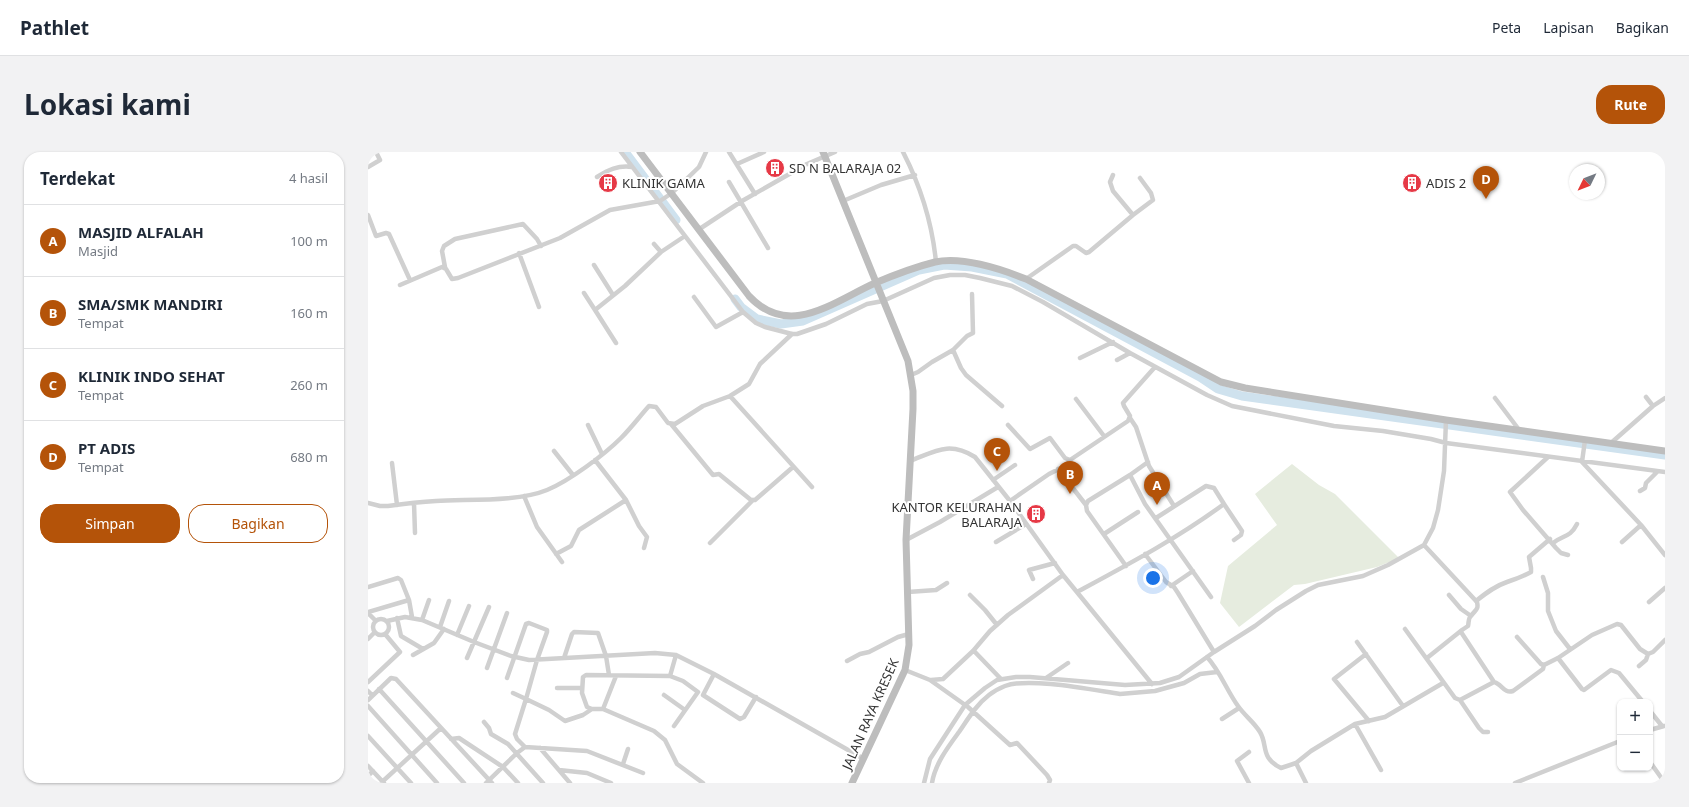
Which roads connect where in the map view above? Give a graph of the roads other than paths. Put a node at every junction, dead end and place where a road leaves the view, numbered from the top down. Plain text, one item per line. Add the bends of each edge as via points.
1 (376, 152) edge
2 (621, 152) edge
3 (640, 152) edge
4 (706, 152) edge
5 (730, 152) edge
6 (764, 152) edge
7 (835, 152) edge
8 (903, 152) edge
9 (824, 154) edge
10 (737, 164) junction
11 (368, 167) edge
12 (632, 167) junction
13 (915, 175) junction
14 (1113, 175) dead end
15 (597, 177) dead end
16 (1140, 178) dead end
17 (729, 182) dead end
18 (671, 194) junction
19 (755, 194) junction
20 (660, 201) junction
21 (742, 201) junction
22 (843, 201) junction
23 (368, 215) edge
24 (1133, 215) junction
25 (698, 230) junction
26 (685, 236) junction
27 (654, 244) dead end
28 (541, 246) junction
29 (768, 248) dead end
30 (662, 252) junction
31 (519, 253) junction
32 (936, 262) junction
33 (594, 265) dead end
34 (445, 267) junction
35 (1026, 279) junction
36 (410, 280) junction
37 (876, 284) junction
38 (400, 285) dead end
39 (584, 293) dead end
40 (972, 294) dead end
41 (613, 295) junction
42 (694, 297) dead end
43 (882, 299) junction
44 (539, 306) dead end
45 (595, 310) junction
46 (743, 312) junction
47 (792, 334) junction
48 (1112, 342) junction
49 (616, 343) dead end
50 (953, 350) junction
51 (1130, 353) junction
52 (1080, 358) dead end
53 (1117, 360) dead end
54 (1155, 367) junction
55 (911, 375) junction
56 (730, 396) junction
57 (1646, 397) dead end
58 (1495, 398) dead end
59 (1665, 398) edge
60 (1076, 399) dead end
61 (1002, 406) dead end
62 (1653, 406) junction
63 (1130, 418) junction
64 (1446, 421) junction
65 (670, 424) junction
66 (588, 425) dead end
67 (1008, 425) dead end
68 (1520, 431) junction
69 (1104, 436) junction
70 (1585, 441) junction
71 (1446, 443) junction
72 (1610, 445) junction
73 (554, 451) dead end
74 (1665, 452) edge
75 (602, 454) junction
76 (1548, 457) junction
77 (595, 460) junction
78 (1070, 460) junction
79 (910, 461) junction
80 (392, 462) dead end
81 (1148, 462) junction
82 (1582, 462) junction
83 (1015, 465) dead end
84 (793, 467) junction
85 (1058, 469) junction
86 (1656, 472) junction
87 (1665, 472) edge
88 (573, 475) junction
89 (1130, 475) junction
90 (993, 480) junction
91 (812, 487) dead end
92 (998, 487) junction
93 (1640, 491) dead end
94 (524, 496) junction
95 (626, 500) junction
96 (753, 500) junction
97 (1010, 502) junction
98 (368, 503) edge
99 (414, 503) junction
100 (1224, 504) junction
101 (396, 505) junction
102 (1086, 505) junction
103 (1174, 506) junction
104 (1138, 512) dead end
105 (1156, 518) junction
106 (1026, 524) junction
107 (1577, 524) dead end
108 (1641, 525) junction
109 (415, 533) dead end
110 (1104, 534) junction
111 (906, 540) junction
112 (1170, 540) junction
113 (1234, 540) dead end
114 (1552, 541) junction
115 (996, 542) dead end
116 (1622, 542) dead end
117 (710, 544) dead end
118 (1426, 547) junction
119 (644, 548) dead end
120 (556, 554) junction
121 (1145, 554) junction
122 (1568, 555) dead end
123 (1665, 555) edge
124 (562, 562) dead end
125 (1054, 563) junction
126 (1126, 566) junction
127 (1193, 571) junction
128 (1063, 575) junction
129 (1543, 577) dead end
130 (1033, 579) dead end
131 (947, 583) dead end
132 (1172, 586) junction
133 (368, 587) edge
134 (1665, 588) edge
135 (908, 592) junction
136 (1077, 592) junction
137 (1449, 594) dead end
138 (970, 596) dead end
139 (1211, 597) dead end
140 (409, 600) junction
141 (429, 600) dead end
142 (449, 600) dead end
143 (1476, 600) junction
144 (1649, 602) dead end
145 (469, 606) dead end
146 (489, 607) dead end
147 (368, 612) edge
148 (507, 613) dead end
149 (1471, 616) junction
150 (412, 617) junction
151 (397, 618) junction
152 (422, 620) junction
153 (376, 621) junction
154 (387, 622) junction
155 (997, 625) junction
156 (442, 628) junction
157 (1405, 629) dead end
158 (1462, 630) junction
159 (375, 632) junction
160 (385, 634) junction
161 (909, 634) junction
162 (458, 635) junction
163 (1517, 637) dead end
164 (368, 639) edge
165 (1665, 640) edge
166 (474, 642) junction
167 (1357, 642) dead end
168 (423, 649) junction
169 (494, 650) junction
170 (1570, 650) junction
171 (974, 651) junction
172 (1214, 652) junction
173 (1366, 654) junction
174 (1648, 654) junction
175 (412, 655) dead end
176 (676, 655) junction
177 (606, 656) junction
178 (514, 657) junction
179 (467, 658) dead end
180 (564, 658) junction
181 (1428, 658) junction
182 (1558, 658) junction
183 (1208, 659) junction
184 (537, 660) junction
185 (847, 661) dead end
186 (1068, 663) dead end
187 (1544, 665) junction
188 (1639, 666) dead end
189 (488, 668) dead end
190 (905, 670) junction
191 (1216, 671) junction
192 (714, 674) junction
193 (608, 675) junction
194 (616, 676) junction
195 (670, 676) junction
196 (507, 678) dead end
197 (1046, 678) junction
198 (930, 680) junction
199 (1016, 680) junction
200 (1031, 680) junction
201 (1003, 681) junction
202 (368, 682) edge
203 (1494, 682) junction
204 (1443, 683) junction
205 (1152, 684) junction
206 (995, 686) junction
207 (557, 688) dead end
208 (582, 688) junction
209 (379, 689) junction
210 (368, 691) edge
211 (988, 691) junction
212 (698, 692) junction
213 (514, 693) dead end
214 (664, 694) dead end
215 (372, 695) junction
216 (703, 696) junction
217 (756, 697) junction
218 (526, 699) junction
219 (1641, 699) edge
220 (368, 700) edge
221 (1460, 700) junction
222 (368, 706) edge
223 (967, 706) junction
224 (1403, 706) junction
225 (1239, 708) junction
226 (592, 709) junction
227 (603, 709) junction
228 (685, 710) junction
229 (973, 711) junction
230 (1653, 714) edge
231 (1222, 719) dead end
232 (1369, 721) junction
233 (484, 722) dead end
234 (1355, 724) junction
235 (674, 726) dead end
236 (1664, 726) edge
237 (441, 728) junction
238 (1653, 729) edge
239 (1488, 732) dead end
240 (368, 736) edge
241 (452, 739) junction
242 (948, 739) junction
243 (426, 742) junction
244 (1617, 742) edge
245 (525, 747) junction
246 (540, 748) junction
247 (628, 749) dead end
248 (940, 752) junction
249 (1248, 752) dead end
250 (517, 753) junction
251 (412, 755) junction
252 (864, 759) junction
253 (931, 760) junction
254 (1296, 763) junction
255 (623, 764) junction
256 (368, 766) edge
257 (937, 766) junction
258 (1653, 766) edge
259 (503, 767) junction
260 (397, 768) junction
261 (559, 770) junction
262 (1381, 770) dead end
263 (373, 771) junction
264 (930, 772) junction
265 (643, 773) dead end
266 (368, 776) edge
267 (383, 782) edge
268 (489, 782) edge
269 (411, 783) edge
270 (437, 783) edge
271 (464, 783) edge
272 (518, 783) edge
273 (543, 783) edge
274 (570, 783) edge
275 (611, 783) edge
276 (703, 783) edge
277 (852, 783) edge
278 (924, 783) edge
279 (932, 783) edge
280 (1049, 783) edge
281 (1249, 783) edge
282 (1306, 783) edge
283 (1515, 783) edge
284 (1665, 783) edge

1 - 11 street via 380,160
2 - 12 street
3 - 18 street
4 - 18 street via 699,167
5 - 10 street
6 - 10 street
7 - 9 street
8 - 13 street
9 - 19 street
9 - 22 street, JALAN RAYA KRESEK
10 - 19 street
12 - 15 street via 617,167
12 - 20 street
13 - 22 street via 881,185
13 - 32 street via 934,241
14 - 24 street via 1110,181 1113,189
16 - 24 street via 1153,200
17 - 21 street
18 - 20 street
18 - 25 street
19 - 21 street
20 - 26 street
20 - 28 street via 610,210 575,231
21 - 25 street
21 - 29 street
22 - 37 street, JALAN RAYA KRESEK
23 - 36 street via 376,236 389,234
24 - 35 street via 1089,252 1073,246
25 - 37 street via 754,302 782,316 806,315
26 - 30 street
26 - 46 street
27 - 30 street
28 - 31 street
28 - 34 street via 523,224 468,236 455,239 444,246 442,251
30 - 41 street
31 - 34 street via 453,279
31 - 44 street
32 - 35 street via 990,266
32 - 37 street
33 - 41 street
34 - 36 street
35 - 64 street via 1221,382
36 - 38 street
37 - 43 street, JALAN RAYA KRESEK
39 - 45 street
40 - 50 street via 972,334
41 - 45 street
42 - 46 street via 716,327
43 - 47 street via 808,331
43 - 48 street via 934,278 958,275 980,278 1012,286
43 - 55 street, JALAN RAYA KRESEK via 908,361
45 - 49 street
46 - 47 street via 756,323
47 - 56 street via 760,364 748,384
48 - 51 street
48 - 52 street
50 - 55 street
50 - 61 street via 966,375
51 - 53 street
51 - 54 street
54 - 63 street via 1124,402
54 - 71 street via 1232,406 1334,426 1431,438
55 - 79 street, JALAN RAYA KRESEK via 913,409
56 - 65 street via 703,406 680,421
56 - 84 street
57 - 62 street
58 - 68 street
59 - 62 street
60 - 69 street
62 - 72 street
63 - 69 street
63 - 81 street via 1136,427
64 - 68 street
64 - 71 street
65 - 75 street via 656,407 649,406 622,437
65 - 96 street via 712,475 719,474
66 - 75 street
67 - 78 street via 1030,449 1050,438 1065,458
68 - 70 street
69 - 78 street
70 - 72 street
70 - 82 street
71 - 76 street
71 - 118 street via 1438,510
72 - 74 street
73 - 88 street
75 - 77 street
76 - 82 street
76 - 114 street via 1510,492
77 - 88 street
77 - 95 street
78 - 85 street via 1067,465
79 - 90 street via 946,447 954,448 975,457
79 - 111 street, JALAN RAYA KRESEK
80 - 101 street
81 - 89 street
81 - 103 street
82 - 86 street
82 - 108 street
83 - 90 street
84 - 91 street
84 - 96 street
85 - 97 street
85 - 102 street
86 - 87 street
86 - 93 street
88 - 94 street via 546,491
89 - 102 street via 1088,501
89 - 105 street via 1145,504
90 - 92 street
92 - 97 street
92 - 111 street
94 - 99 street
94 - 120 street via 537,527
95 - 119 street via 648,538
95 - 120 street via 579,530 571,546
96 - 117 street
97 - 106 street
98 - 101 street via 380,506
99 - 101 street
99 - 109 street
100 - 103 street via 1214,488 1208,486
100 - 112 street
100 - 113 street via 1242,531
102 - 110 street via 1087,511
103 - 105 street
104 - 110 street
105 - 112 street
106 - 115 street
106 - 125 street
107 - 114 street via 1568,536
108 - 116 street
108 - 123 street
110 - 126 street
111 - 135 street, JALAN RAYA KRESEK
112 - 121 street
112 - 127 street
114 - 122 street via 1562,553
114 - 143 street via 1529,558 1530,572 1517,580 1493,588
118 - 143 street
118 - 172 street via 1363,576 1306,590
120 - 124 street
121 - 126 street
121 - 132 street via 1166,582
125 - 128 street
125 - 130 street via 1029,570
126 - 136 street
127 - 132 street
127 - 139 street
128 - 136 street
128 - 155 street
129 - 170 street via 1547,589 1548,611 1556,631
131 - 135 street via 936,590
132 - 172 street
133 - 140 street via 398,578
134 - 144 street
135 - 161 street, JALAN RAYA KRESEK
136 - 205 street
137 - 149 street via 1461,609
138 - 155 street
140 - 147 street
140 - 150 street
141 - 152 street
142 - 156 street
143 - 149 street via 1478,607
145 - 162 street
146 - 166 street
147 - 153 street
148 - 169 street
149 - 158 street via 1468,626
150 - 151 street
150 - 152 street
151 - 154 street
151 - 168 street via 401,636
152 - 156 street
153 - 154 street via 380,619
153 - 159 street via 373,628
154 - 160 street via 389,629
155 - 171 street
156 - 162 street
156 - 168 street via 434,643
157 - 181 street
158 - 181 street
158 - 203 street
159 - 160 street
159 - 164 street
160 - 202 street via 400,652
161 - 185 street
161 - 190 street, JALAN RAYA KRESEK
162 - 166 street
163 - 187 street
165 - 174 street
166 - 169 street
166 - 179 street
167 - 173 street
168 - 175 street
169 - 178 street
169 - 189 street
170 - 174 street via 1592,635 1619,624 1640,649
170 - 182 street
171 - 198 street via 944,679
171 - 201 street
172 - 183 street
173 - 224 street
173 - 232 street via 1334,680
174 - 188 street
176 - 177 street via 655,653
176 - 192 street
176 - 195 street
177 - 180 street
177 - 180 street via 598,633 574,632
177 - 193 street
178 - 184 street
178 - 184 street via 528,623 548,631
178 - 196 street
180 - 184 street
181 - 204 street
182 - 187 street
182 - 219 street via 1584,690 1611,670 1615,670
183 - 191 street
183 - 205 street via 1179,677
184 - 218 street
186 - 197 street
187 - 203 street via 1543,669 1513,691 1505,691
190 - 198 street
190 - 252 street, JALAN RAYA KRESEK
191 - 200 street via 1200,674 1184,683 1155,691 1120,694
191 - 225 street
192 - 216 street
192 - 217 street
193 - 194 street
193 - 208 street via 586,675 583,677
194 - 195 street
194 - 227 street
195 - 212 street via 683,681
197 - 200 street
197 - 205 street via 1125,685
198 - 223 street
199 - 200 street
199 - 201 street
199 - 201 street
201 - 206 street
201 - 206 street
203 - 221 street
204 - 221 street via 1451,695
204 - 224 street
206 - 211 street
206 - 211 street
207 - 208 street
208 - 226 street via 587,707
209 - 215 street
209 - 237 street via 391,678 396,679
209 - 243 street
210 - 215 street
211 - 223 street
211 - 229 street
212 - 216 street
212 - 228 street
213 - 218 street
214 - 228 street
215 - 220 street
216 - 217 street via 740,719 744,717
217 - 252 street
218 - 226 street via 549,710 565,722
218 - 245 street via 515,734
221 - 239 street via 1479,728 1483,732
222 - 251 street
223 - 229 street
223 - 242 street
224 - 232 street via 1385,717
225 - 231 street
225 - 254 street via 1262,734 1267,756 1277,766 1286,767
226 - 227 street
227 - 276 street via 654,731 666,740 677,764
228 - 235 street
229 - 242 street
229 - 280 street via 1010,745 1017,743 1047,775
230 - 236 street
232 - 234 street
233 - 250 street via 491,734 508,743
234 - 254 street
234 - 262 street
236 - 238 street
237 - 241 street
237 - 243 street
240 - 260 street
241 - 259 street via 458,738
241 - 268 street
242 - 248 street
242 - 248 street
243 - 251 street
243 - 271 street
244 - 283 street
245 - 246 street
245 - 250 street
246 - 255 street via 587,751
246 - 261 street
247 - 255 street
248 - 253 street
248 - 257 street
249 - 281 street via 1237,761
250 - 259 street
250 - 273 street
251 - 260 street
251 - 270 street
252 - 277 street, JALAN RAYA KRESEK
253 - 257 street
253 - 264 street
254 - 282 street
255 - 265 street
256 - 263 street
257 - 264 street
258 - 284 street
259 - 268 street
259 - 272 street
260 - 267 street
260 - 269 street
261 - 274 street
261 - 275 street via 587,773
263 - 266 street
263 - 267 street
264 - 278 street
264 - 279 street

